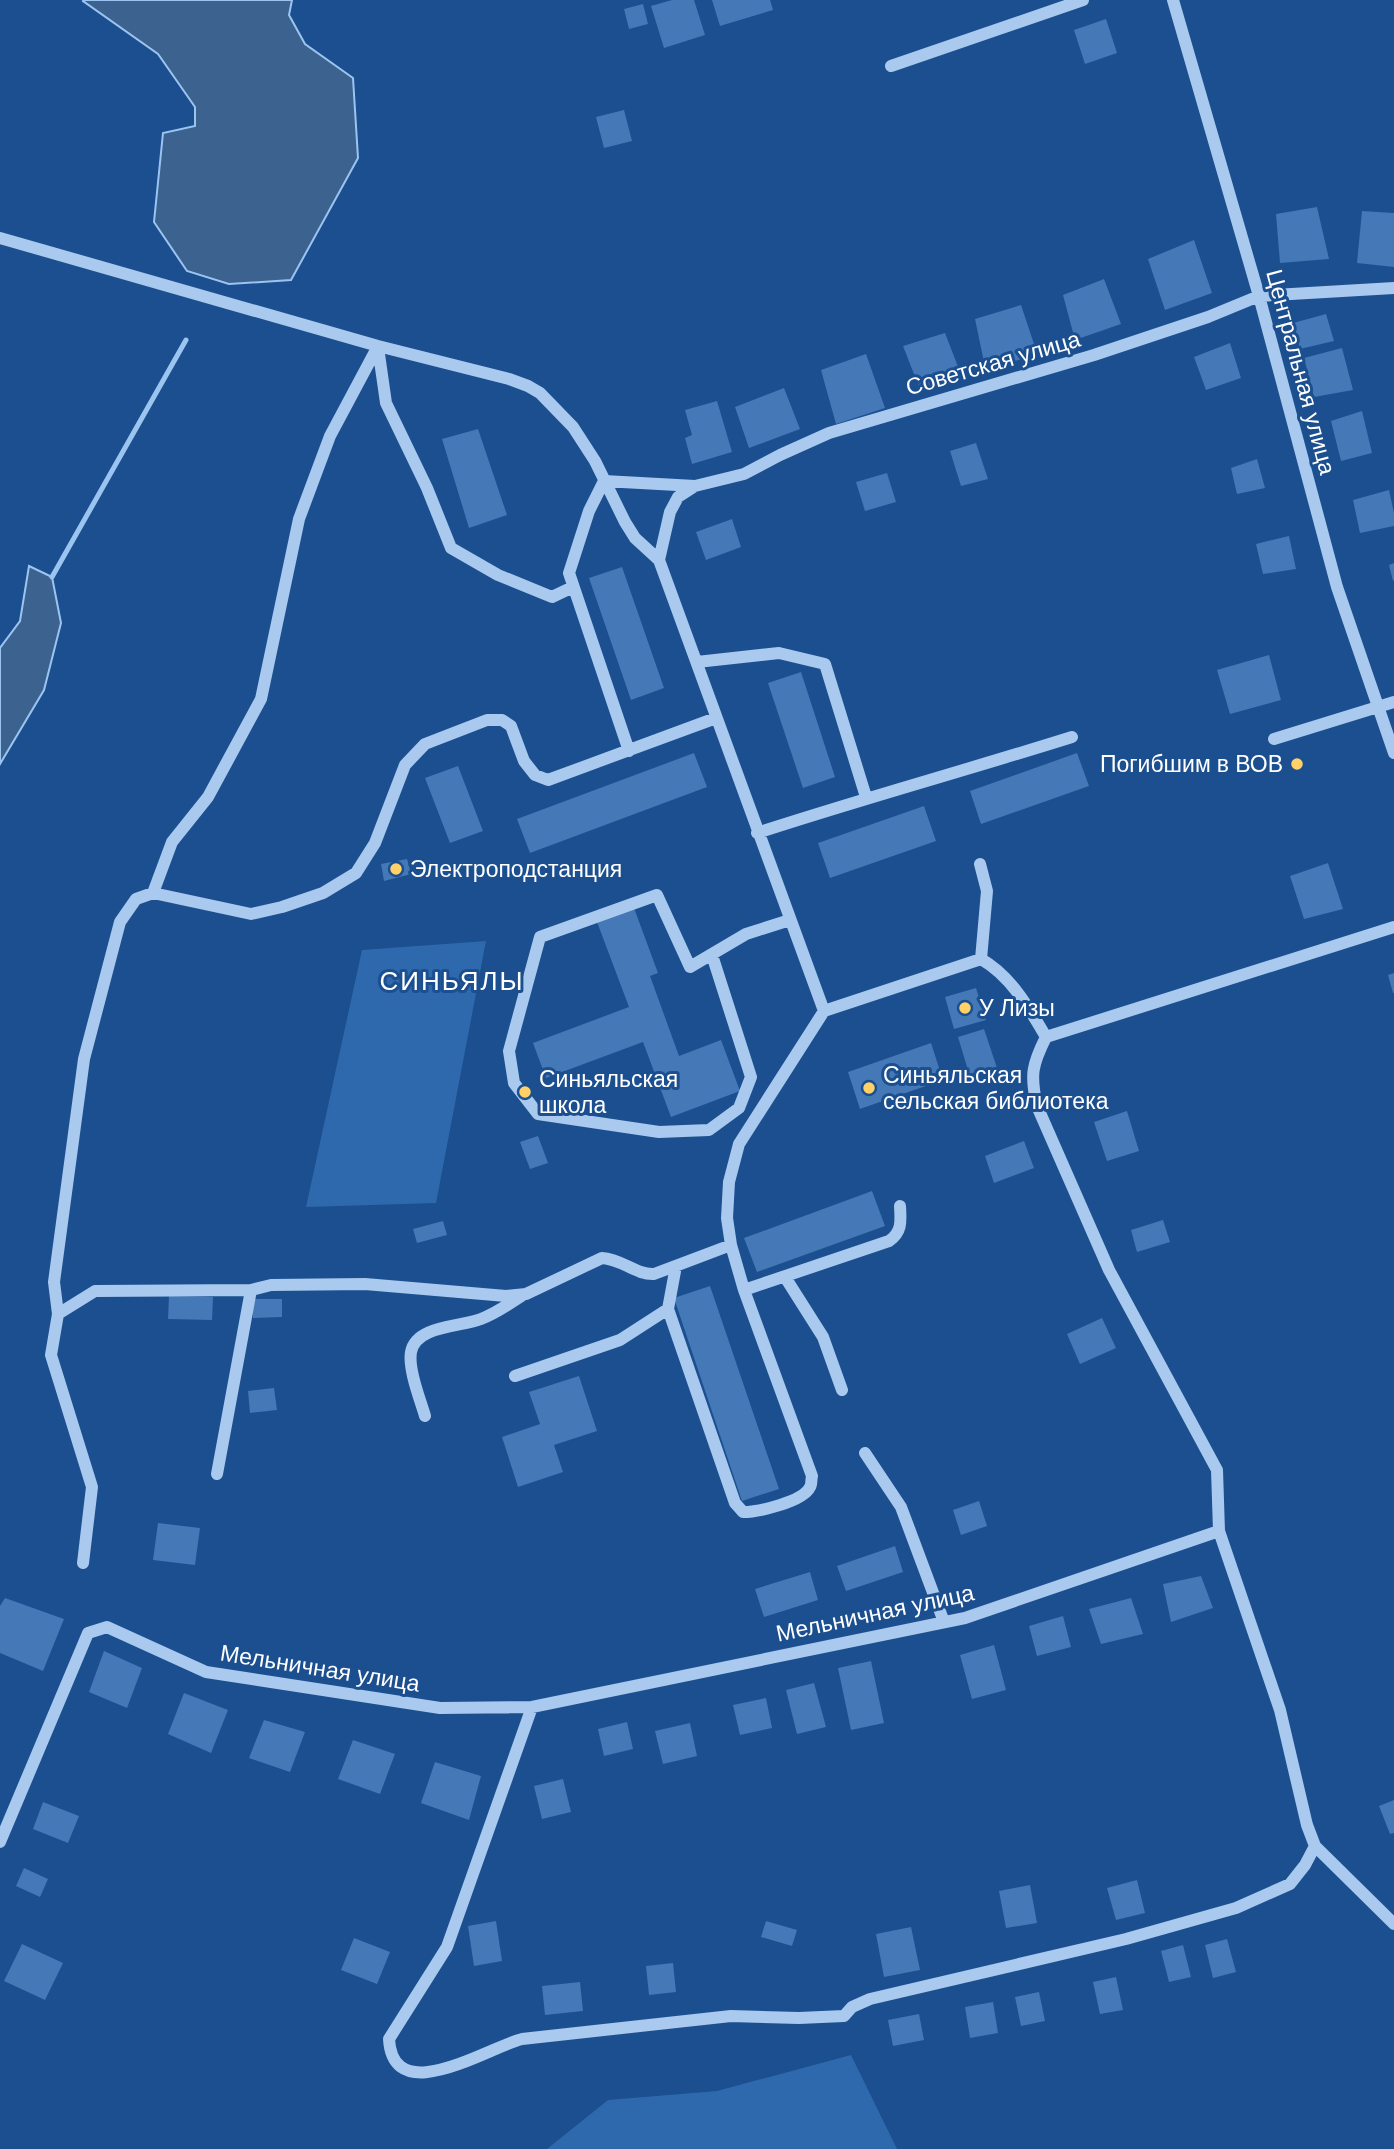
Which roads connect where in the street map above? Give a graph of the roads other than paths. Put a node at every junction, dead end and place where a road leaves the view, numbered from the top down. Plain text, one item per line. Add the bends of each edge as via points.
1 (1083, 0) edge
2 (1173, 0) edge
3 (891, 66) dead end
4 (0, 238) edge
5 (1394, 288) edge
6 (1259, 296) junction
7 (378, 346) junction
8 (604, 481) junction
9 (695, 486) junction
10 (659, 560) junction
11 (573, 587) junction
12 (697, 662) junction
13 (1394, 702) edge
14 (1376, 707) junction
15 (716, 718) junction
16 (1072, 737) dead end
17 (1274, 739) dead end
18 (629, 751) junction
19 (1394, 753) edge
20 (866, 797) junction
21 (757, 833) junction
22 (979, 864) dead end
23 (153, 893) junction
24 (790, 920) junction
25 (1394, 927) edge
26 (712, 955) junction
27 (981, 959) junction
28 (824, 1012) junction
29 (1046, 1037) junction
30 (900, 1206) dead end
31 (731, 1245) junction
32 (676, 1266) junction
33 (785, 1276) junction
34 (251, 1290) junction
35 (744, 1290) junction
36 (526, 1294) junction
37 (668, 1309) junction
38 (58, 1314) junction
39 (515, 1376) dead end
40 (842, 1390) dead end
41 (425, 1416) dead end
42 (865, 1453) dead end
43 (218, 1474) dead end
44 (1219, 1531) junction
45 (83, 1563) dead end
46 (944, 1622) junction
47 (532, 1707) junction
48 (0, 1843) edge
49 (1315, 1846) junction
50 (1394, 1924) edge

1 - 3 street
2 - 6 street, Центральная улица
4 - 7 street
5 - 6 street, Советская улица
6 - 9 street, Советская улица via 1094,355 829,433 744,474
6 - 14 street, Центральная улица via 1337,587
7 - 8 street via 509,379 540,393 573,427
7 - 11 street via 386,404 451,548 498,575 552,597
7 - 23 street via 330,436 299,519 261,699 208,797 172,842
8 - 9 street
8 - 10 street via 635,538
8 - 11 street via 589,510 569,573
9 - 10 street via 678,497 670,512
10 - 12 street
11 - 18 street
12 - 15 street
12 - 20 street via 779,653 825,664
13 - 14 street
14 - 17 street
14 - 19 street, Центральная улица
15 - 18 street
15 - 21 street
16 - 20 street via 917,786
18 - 23 street via 548,780 535,775 524,761 511,726 502,720 486,720 425,744 405,765 375,843 356,873 323,892 251,914
20 - 21 street
21 - 24 street
22 - 27 street via 987,891
23 - 38 street via 136,899 120,922 84,1059 54,1282
24 - 26 street via 746,934
24 - 28 street
25 - 29 street
26 - 26 street via 751,1077 740,1108 709,1130 659,1132 538,1114 514,1083 509,1051 540,937 657,895 690,967
27 - 28 street
27 - 29 street via 1023,999
28 - 31 street via 739,1144 729,1182
29 - 44 street via 1031,1080 1037,1105 1109,1270 1217,1470
30 - 33 street via 901,1227 888,1241
31 - 32 street
31 - 35 street
32 - 36 street via 646,1274 615,1259 602,1258
32 - 37 street
33 - 35 street
33 - 40 street via 823,1337
34 - 36 street via 271,1285 365,1284
34 - 38 street via 95,1291
34 - 43 street
35 - 37 street via 812,1476 810,1487 800,1498 753,1512 743,1512 735,1503
36 - 41 street via 500,1311 418,1339 411,1351 412,1366
37 - 39 street via 620,1340
38 - 45 street via 51,1355 92,1487
42 - 46 street via 901,1507
44 - 46 street, Мельничная улица
44 - 49 street via 1280,1710
46 - 47 street, Мельничная улица
47 - 48 street, Мельничная улица via 440,1708 206,1672 107,1627 88,1633
47 - 49 street via 447,1947 389,2039 390,2053 407,2070 424,2073 459,2066 522,2039 731,2016 844,2016 870,1998 1126,1940 1236,1908 1290,1884
49 - 50 street

